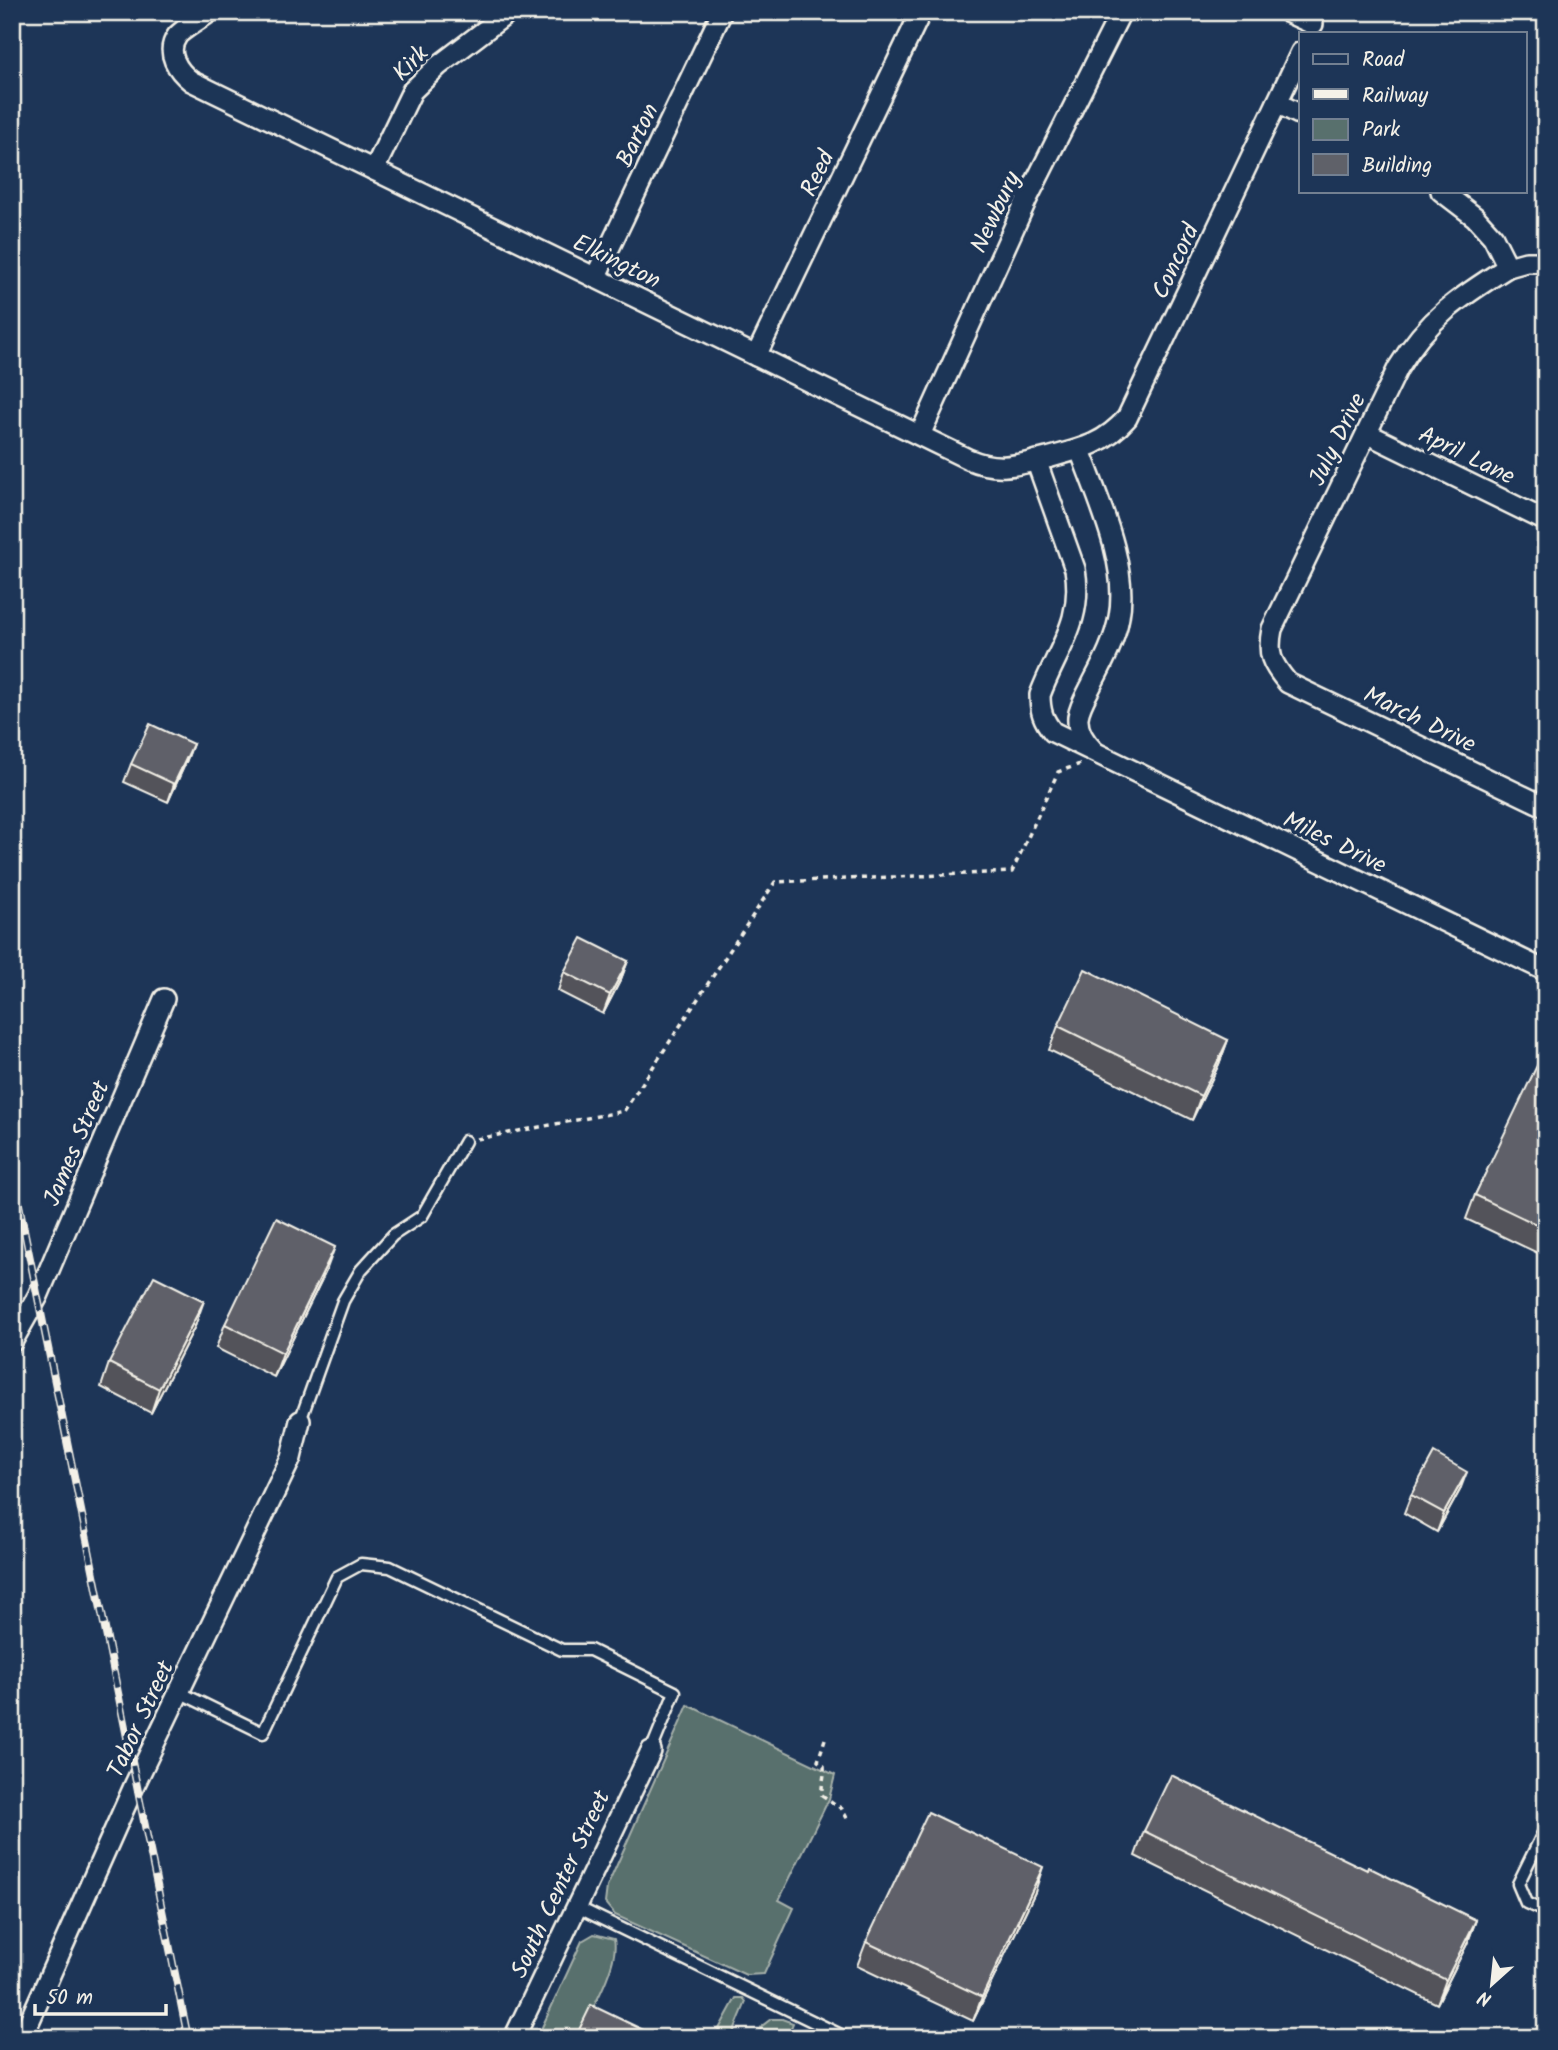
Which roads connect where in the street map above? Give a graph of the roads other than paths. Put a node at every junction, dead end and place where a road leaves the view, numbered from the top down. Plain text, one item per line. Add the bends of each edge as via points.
1 (209, 12) edge
2 (509, 12) edge
3 (722, 12) edge
4 (921, 12) edge
5 (1121, 12) edge
6 (1287, 12) edge
7 (1314, 23) edge
8 (1299, 56) edge
9 (1278, 103) junction
10 (1299, 114) edge
11 (374, 170) junction
12 (1442, 192) edge
13 (1546, 262) edge
14 (1508, 267) junction
15 (595, 278) junction
16 (756, 356) junction
17 (1368, 434) junction
18 (920, 435) junction
19 (1080, 450) junction
20 (1058, 455) joint
21 (1036, 460) junction
22 (1546, 521) edge
23 (1277, 670) joint
24 (1102, 757) junction
25 (1546, 807) edge
26 (1546, 971) edge
27 (164, 999) dead end
28 (465, 1142) road end
29 (12, 1342) edge
30 (300, 1421) joint
31 (179, 1692) junction
32 (650, 1751) joint
33 (1546, 1827) edge
34 (577, 1907) junction
35 (1546, 1912) edge
36 (22, 2038) edge
37 (514, 2038) edge
38 (847, 2038) edge

1 - 11 street, Elkington via 178,34 173,55 180,72
2 - 11 street, Kirk via 412,91
3 - 15 street, Barton
4 - 16 street, Reed
5 - 18 street, Newbury via 1027,199
6 - 7 street
8 - 9 street, Concord
9 - 10 street
9 - 19 street, Concord via 1127,418 1101,441
11 - 15 street, Elkington
12 - 14 street via 1493,237
13 - 14 street
14 - 17 street, July Drive via 1449,306 1428,326 1398,368
15 - 16 street, Elkington
16 - 18 street, Elkington
17 - 22 street, April Lane
17 - 23 street, July Drive via 1272,629 1268,650
18 - 21 street, Elkington via 983,465 1013,467
19 - 20 street, Concord
19 - 24 street, Miles Drive via 1108,530 1122,597 1115,635 1078,720 1081,734
20 - 21 street, Elkington
21 - 24 street, Miles Drive via 1078,586 1074,618 1040,695 1040,707 1053,732
23 - 25 street, March Drive via 1288,683
24 - 26 street, Miles Drive
27 - 29 street, James Street via 38,1296
28 - 30 lane via 422,1216 393,1235 361,1269 343,1301
30 - 31 street, Tabor Street via 291,1458
31 - 32 lane via 263,1733 337,1577 361,1564 390,1567 562,1650 590,1650 675,1692
31 - 36 street, Tabor Street
32 - 34 street, South Center Street
33 - 35 lane via 1518,1884 1526,1903
34 - 37 street, South Center Street
34 - 38 lane

